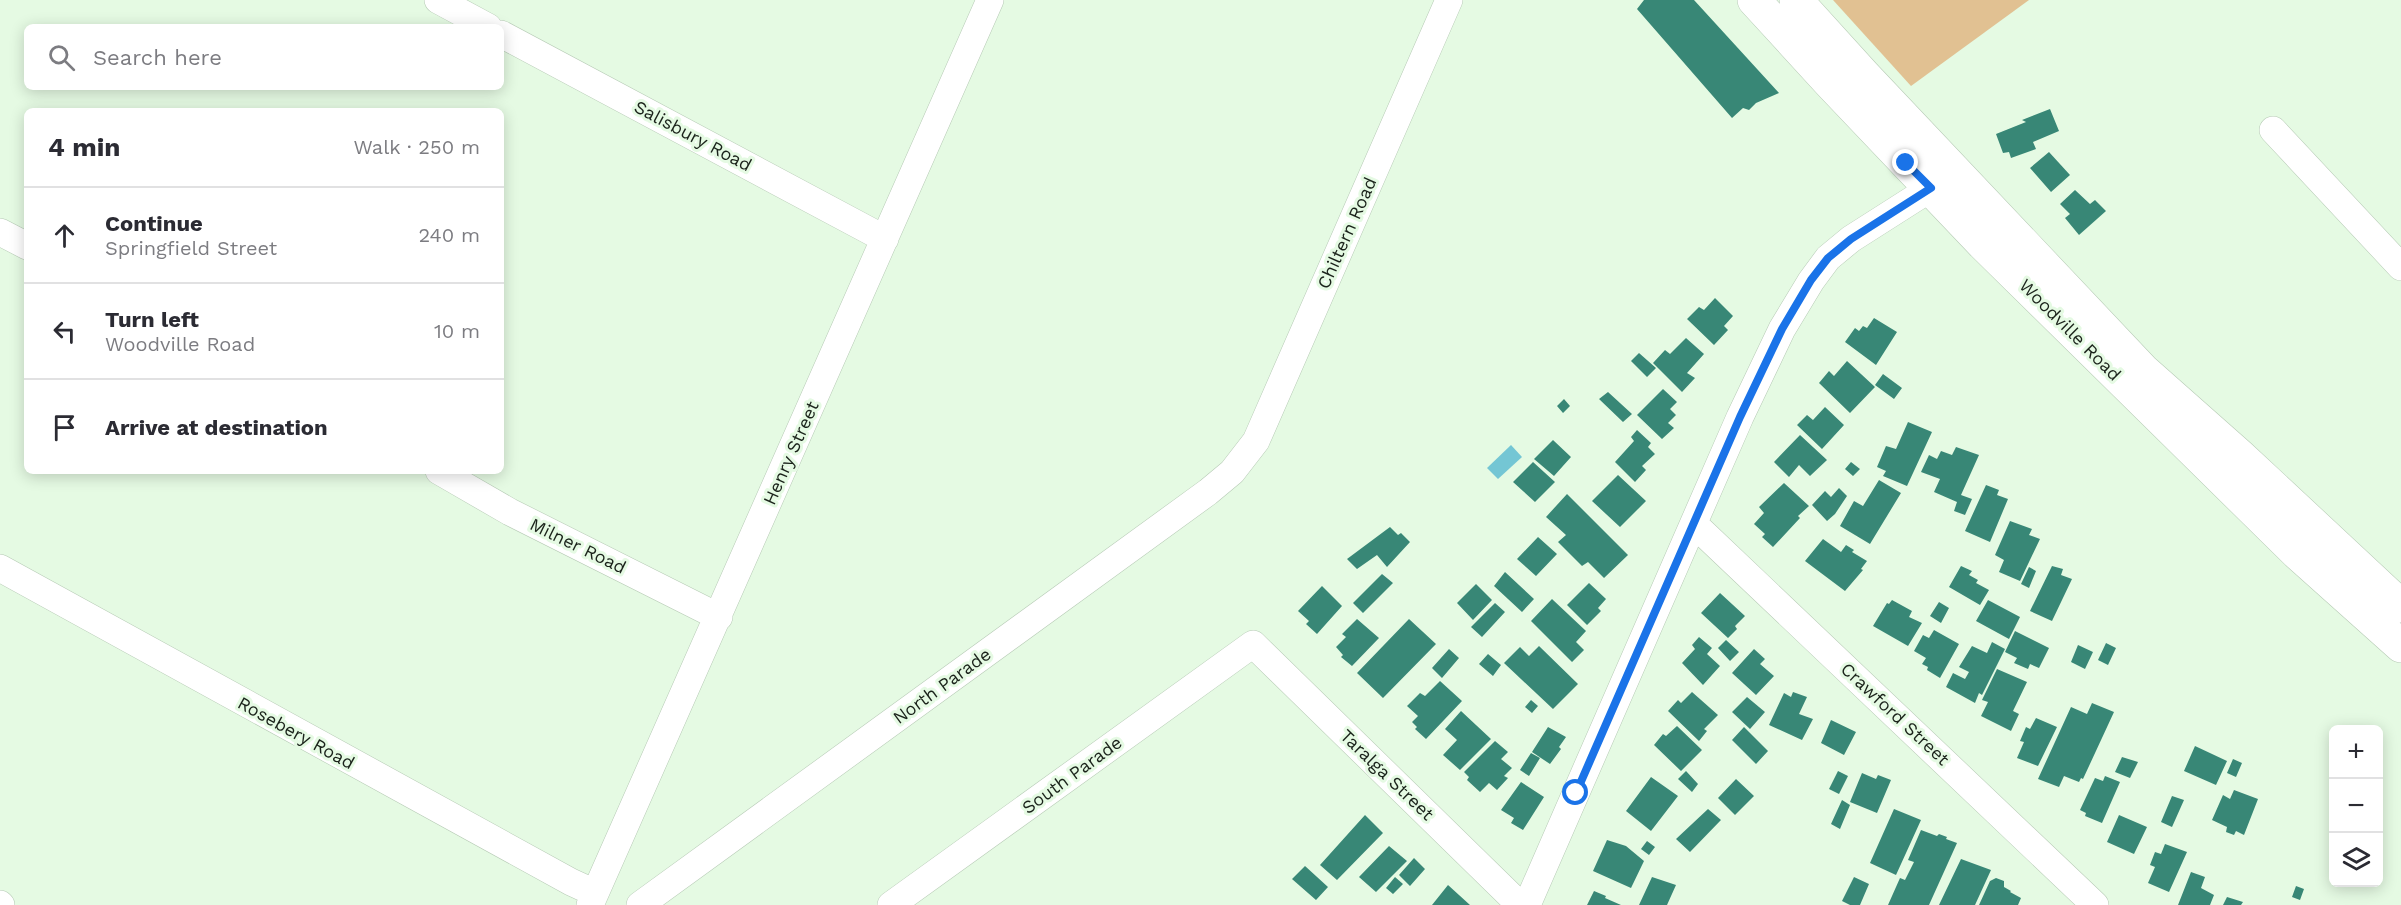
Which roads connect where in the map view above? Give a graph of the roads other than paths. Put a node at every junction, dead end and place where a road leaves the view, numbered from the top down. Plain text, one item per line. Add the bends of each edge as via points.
1 (438, 0) edge
2 (990, 0) edge
3 (1449, 0) edge
4 (1754, 0) edge
5 (1797, 0) edge
6 (482, 24) edge
7 (504, 36) edge
8 (1855, 87) junction
9 (2273, 130) dead end
10 (1931, 188) junction
11 (0, 232) edge
12 (885, 238) junction
13 (24, 244) edge
14 (2401, 267) edge
15 (1240, 462) joint
16 (444, 474) edge
17 (1694, 524) junction
18 (0, 568) edge
19 (2401, 606) edge
20 (719, 617) junction
21 (1253, 645) joint
22 (2401, 646) edge
23 (593, 899) edge
24 (909, 900) edge
25 (640, 905) edge
26 (1520, 905) edge
27 (1527, 905) edge
28 (2095, 905) edge

1 - 6 street
2 - 12 street, Henry Street
3 - 15 street, Chiltern Road via 1256,441
4 - 8 main road, Woodville Road
5 - 8 main road, Woodville Road
7 - 12 street, Salisbury Road
8 - 10 main road, Woodville Road via 1906,163
8 - 19 main road, Woodville Road via 1936,149 2143,370
9 - 14 street
10 - 17 street via 1851,239 1828,258 1811,280 1767,358
10 - 22 main road, Woodville Road via 2297,553
11 - 13 street
12 - 20 street, Henry Street
15 - 25 street, North Parade via 1209,492
16 - 20 street, Milner Road via 510,512
17 - 27 street
17 - 28 street, Crawford Street
18 - 23 street, Rosebery Road via 571,882
20 - 23 street, Henry Street
21 - 24 street, South Parade
21 - 26 street, Taralga Street

